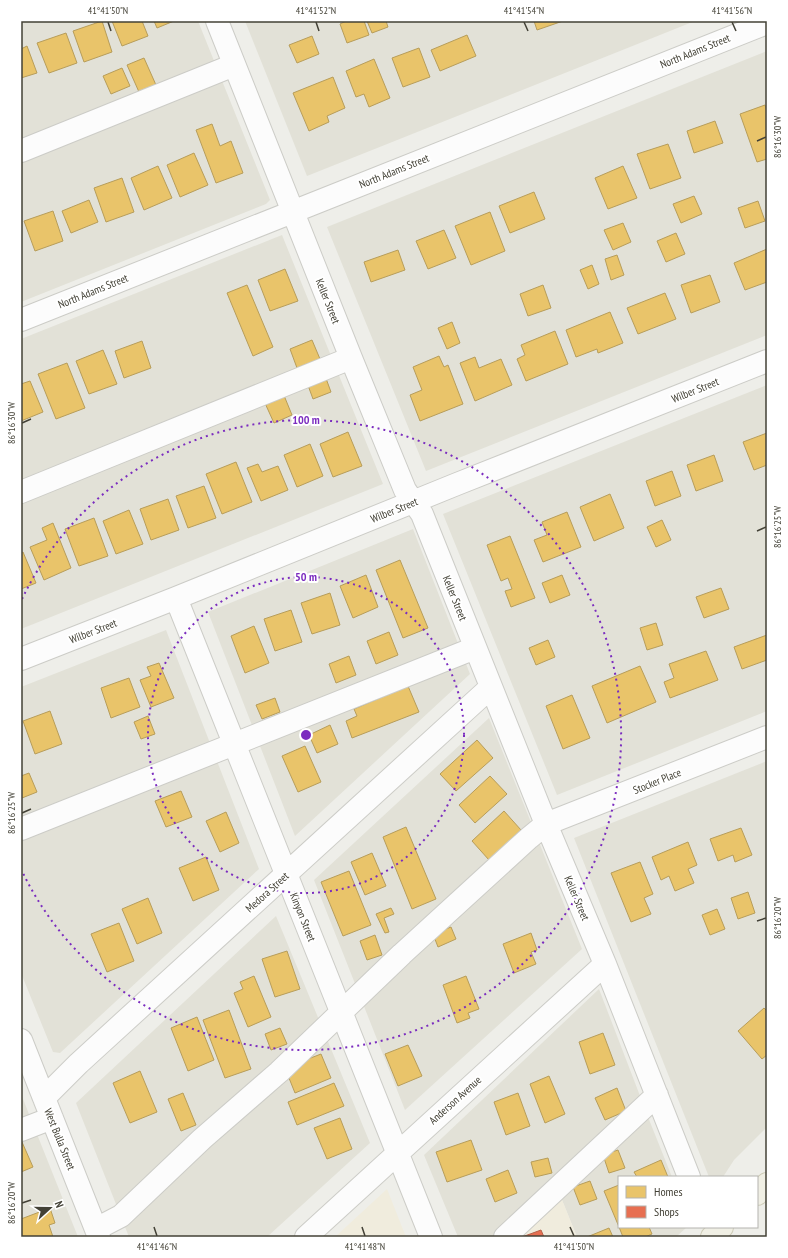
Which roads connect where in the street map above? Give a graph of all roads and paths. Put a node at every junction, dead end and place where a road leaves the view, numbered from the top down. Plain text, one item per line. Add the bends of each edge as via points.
1 (217, 21) edge
2 (767, 23) edge
3 (234, 66) junction
4 (21, 151) edge
5 (292, 212) junction
6 (21, 320) edge
7 (350, 358) junction
8 (767, 361) edge
9 (21, 492) edge
10 (413, 502) junction
11 (176, 598) junction
12 (475, 648) junction
13 (21, 659) edge
14 (491, 687) junction
15 (767, 737) edge
16 (235, 744) junction
17 (546, 824) junction
18 (21, 829) edge
19 (286, 874) junction
20 (605, 964) junction
21 (341, 1012) junction
22 (21, 1040) edge
23 (657, 1095) junction
24 (48, 1108) junction
25 (21, 1130) edge
26 (397, 1153) junction
27 (689, 1176) edge
28 (767, 1184) edge
29 (758, 1193) edge
30 (98, 1233) edge
31 (306, 1237) edge
32 (431, 1237) edge
33 (505, 1237) edge

1 - 3 street, Keller Street
2 - 5 street, North Adams Street
3 - 4 street
3 - 5 street, Keller Street
5 - 6 street, North Adams Street
5 - 7 street, Keller Street
7 - 9 street
7 - 10 street, Keller Street via 405,490
8 - 10 street, Wilber Street
10 - 11 street, Wilber Street
10 - 12 street, Keller Street via 422,514
11 - 13 street, Wilber Street
11 - 16 street, Kinyon Street
12 - 14 street, Keller Street
12 - 16 street
14 - 17 street, Keller Street
14 - 19 street, Medora Street
15 - 17 street, Stocker Place
16 - 18 street
16 - 19 street, Kinyon Street
17 - 20 street, Keller Street
17 - 21 street, Stocker Place
19 - 21 street, Kinyon Street
19 - 24 street, Medora Street via 85,1058
20 - 23 street, Keller Street
20 - 26 street, Anderson Avenue
21 - 26 street, Kinyon Street
21 - 30 street, Stocker Place via 121,1216
22 - 24 street, West Bulla Street
23 - 27 street, Keller Street
23 - 33 street
24 - 25 street
24 - 30 street, West Bulla Street
26 - 31 street, Anderson Avenue
26 - 32 street, Kinyon Street
28 - 29 main road

